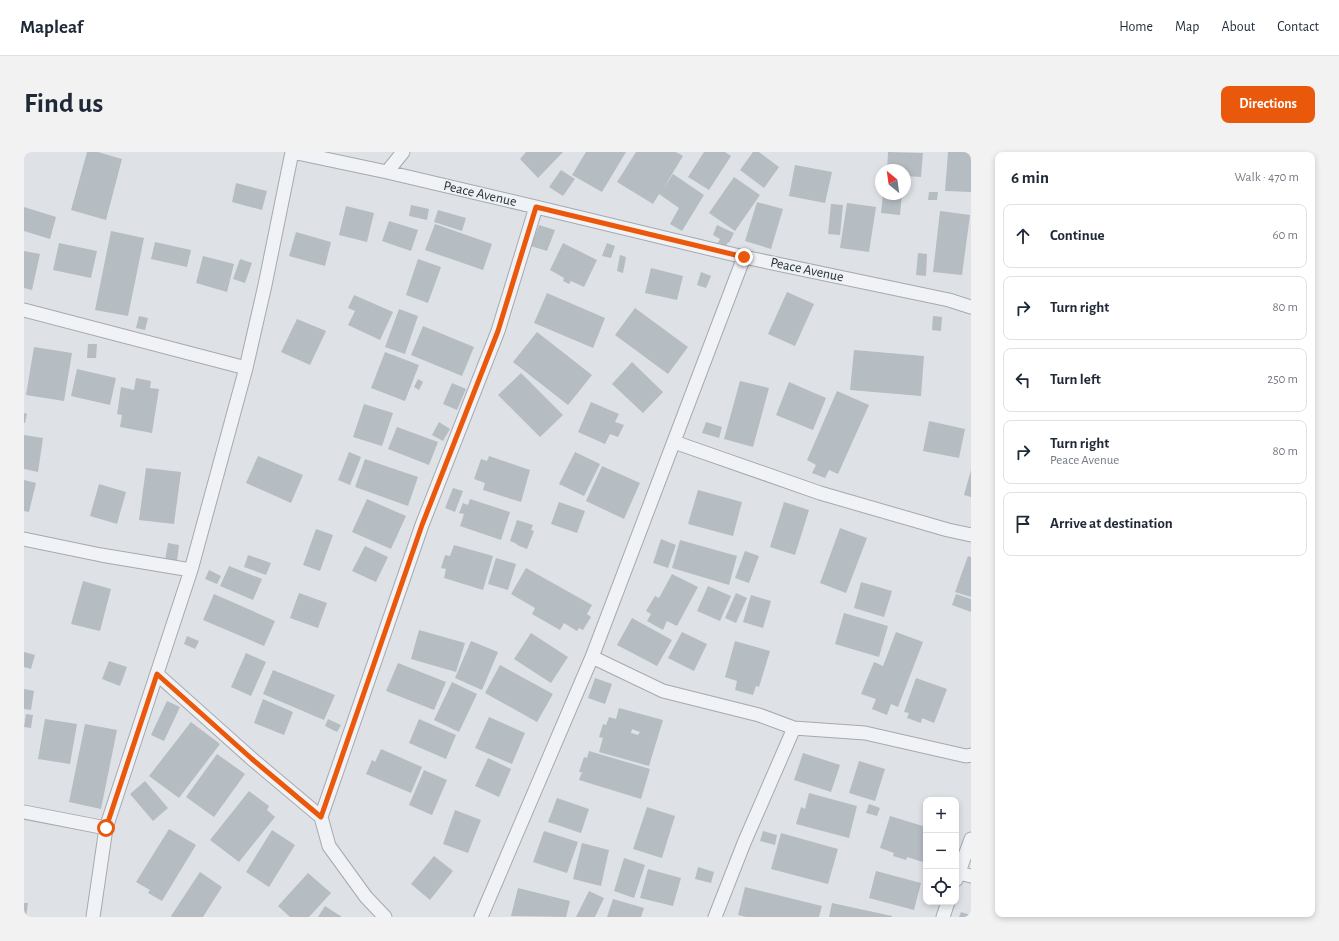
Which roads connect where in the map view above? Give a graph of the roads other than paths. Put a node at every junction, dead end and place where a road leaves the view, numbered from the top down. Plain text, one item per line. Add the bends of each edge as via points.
1 (292, 152) edge
2 (403, 152) edge
3 (388, 172) junction
4 (536, 207) junction
5 (744, 257) junction
6 (971, 307) edge
7 (24, 310) edge
8 (246, 368) junction
9 (674, 442) junction
10 (971, 535) edge
11 (24, 539) edge
12 (192, 570) junction
13 (592, 657) junction
14 (157, 674) junction
15 (794, 728) junction
16 (969, 757) edge
17 (24, 812) edge
18 (321, 817) junction
19 (106, 828) junction
20 (971, 840) edge
21 (962, 877) edge
22 (947, 905) edge
23 (93, 917) edge
24 (385, 917) edge
25 (481, 917) edge
26 (715, 917) edge
27 (943, 917) edge

1 - 3 street, Peace Avenue
1 - 8 street
2 - 3 street
3 - 4 street, Peace Avenue
4 - 5 street, Peace Avenue
4 - 18 street via 498,331 422,525
5 - 6 street, Peace Avenue
5 - 9 street
7 - 8 street
8 - 12 street
9 - 10 street via 820,493
9 - 13 street
11 - 12 street
12 - 14 street
13 - 15 street via 663,691 759,715
13 - 25 street
14 - 18 street
14 - 19 street
15 - 16 street via 865,733
15 - 26 street via 744,842
17 - 19 street
18 - 24 street via 329,846 366,897
19 - 23 street
20 - 21 street
22 - 27 street

